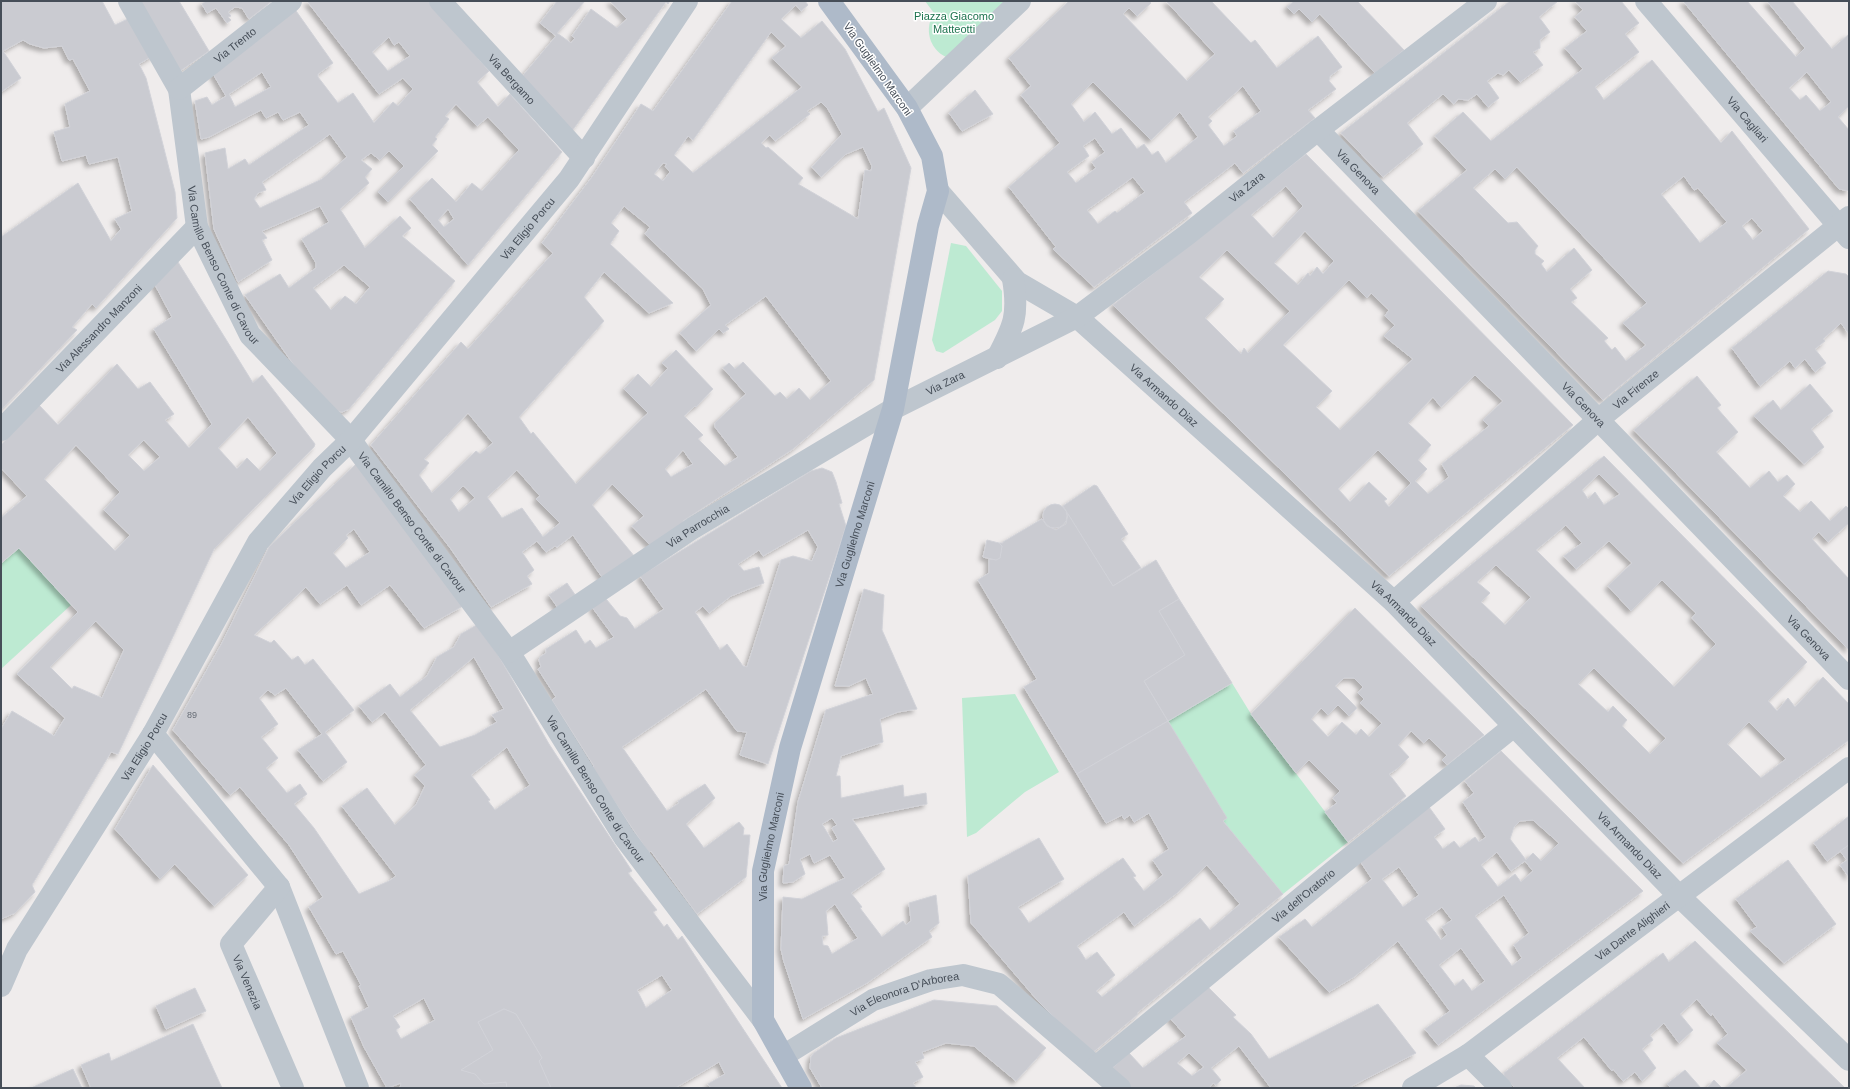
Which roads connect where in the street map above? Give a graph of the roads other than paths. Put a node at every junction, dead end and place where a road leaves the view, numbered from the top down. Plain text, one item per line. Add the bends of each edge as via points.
1 (129, 1) edge
2 (291, 1) edge
3 (440, 1) edge
4 (687, 1) edge
5 (829, 1) edge
6 (1020, 1) edge
7 (1486, 1) edge
8 (1646, 1) edge
9 (179, 89) junction
10 (907, 108) junction
11 (1318, 130) junction
12 (584, 158) junction
13 (938, 191) junction
14 (197, 226) junction
15 (1846, 227) edge
16 (1013, 279) junction
17 (1077, 317) junction
18 (997, 358) junction
19 (893, 409) junction
20 (1598, 420) junction
21 (1, 430) edge
22 (351, 440) junction
23 (1394, 602) junction
24 (509, 652) junction
25 (1849, 679) edge
26 (1514, 726) junction
27 (153, 734) junction
28 (1849, 768) edge
29 (279, 887) junction
30 (1679, 896) junction
31 (9, 947) edge
32 (1, 986) edge
33 (763, 1020) junction
34 (1468, 1055) junction
35 (783, 1056) junction
36 (1849, 1060) edge
37 (1096, 1068) junction
38 (293, 1088) edge
39 (358, 1088) edge
40 (801, 1088) edge
41 (1120, 1088) edge
42 (1413, 1088) edge
43 (1501, 1088) edge

1 - 9 street, Via Camillo Benso Conte di Cavour
2 - 9 street, Via Trento
3 - 12 street, Via Bergamo
4 - 12 street, Via Eligio Porcu
5 - 10 main road, Via Guglielmo Marconi
6 - 10 street
7 - 11 street, Via Zara
8 - 15 street, Via Cagliari
9 - 14 street, Via Camillo Benso Conte di Cavour
10 - 13 main road, Via Guglielmo Marconi via 932,156
11 - 17 street, Via Zara via 1188,234
11 - 20 street, Via Genova
12 - 22 street, Via Eligio Porcu via 570,179
13 - 16 street, Via Armando Diaz
13 - 19 main road, Via Guglielmo Marconi via 928,226
14 - 21 street, Via Alessandro Manzoni
14 - 22 street, Via Camillo Benso Conte di Cavour via 250,335
15 - 20 street, Via Firenze
16 - 17 street, Via Armando Diaz
16 - 18 street via 1017,300 1015,319
17 - 18 street, Via Zara
17 - 23 street, Via Armando Diaz
18 - 19 street, Via Zara
19 - 24 street, Via Parrocchia via 693,528
19 - 33 main road, Via Guglielmo Marconi via 790,748 763,871
20 - 23 street, Via Firenze
20 - 25 street, Via Genova
22 - 24 street, Via Camillo Benso Conte di Cavour
22 - 27 street, Via Eligio Porcu via 322,468 258,542
23 - 26 street, Via Armando Diaz
24 - 33 street, Via Camillo Benso Conte di Cavour via 624,837
26 - 30 street, Via Armando Diaz
26 - 37 street, Via dell'Oratorio via 1342,864
27 - 29 street
27 - 31 street, Via Eligio Porcu
28 - 30 street, Via Dante Alighieri
29 - 38 street, Via Venezia via 232,944
29 - 39 street
30 - 34 street, Via Dante Alighieri
30 - 36 street, Via Armando Diaz
31 - 32 street, Via Eligio Porcu
33 - 35 main road, Via Guglielmo Marconi
34 - 42 street, Via Dante Alighieri
34 - 43 street
35 - 37 street, Via Eleonora D'Arborea via 873,1000 931,980 963,975 999,984
35 - 40 main road, Via Guglielmo Marconi
37 - 41 street, Via Eleonora D'Arborea

